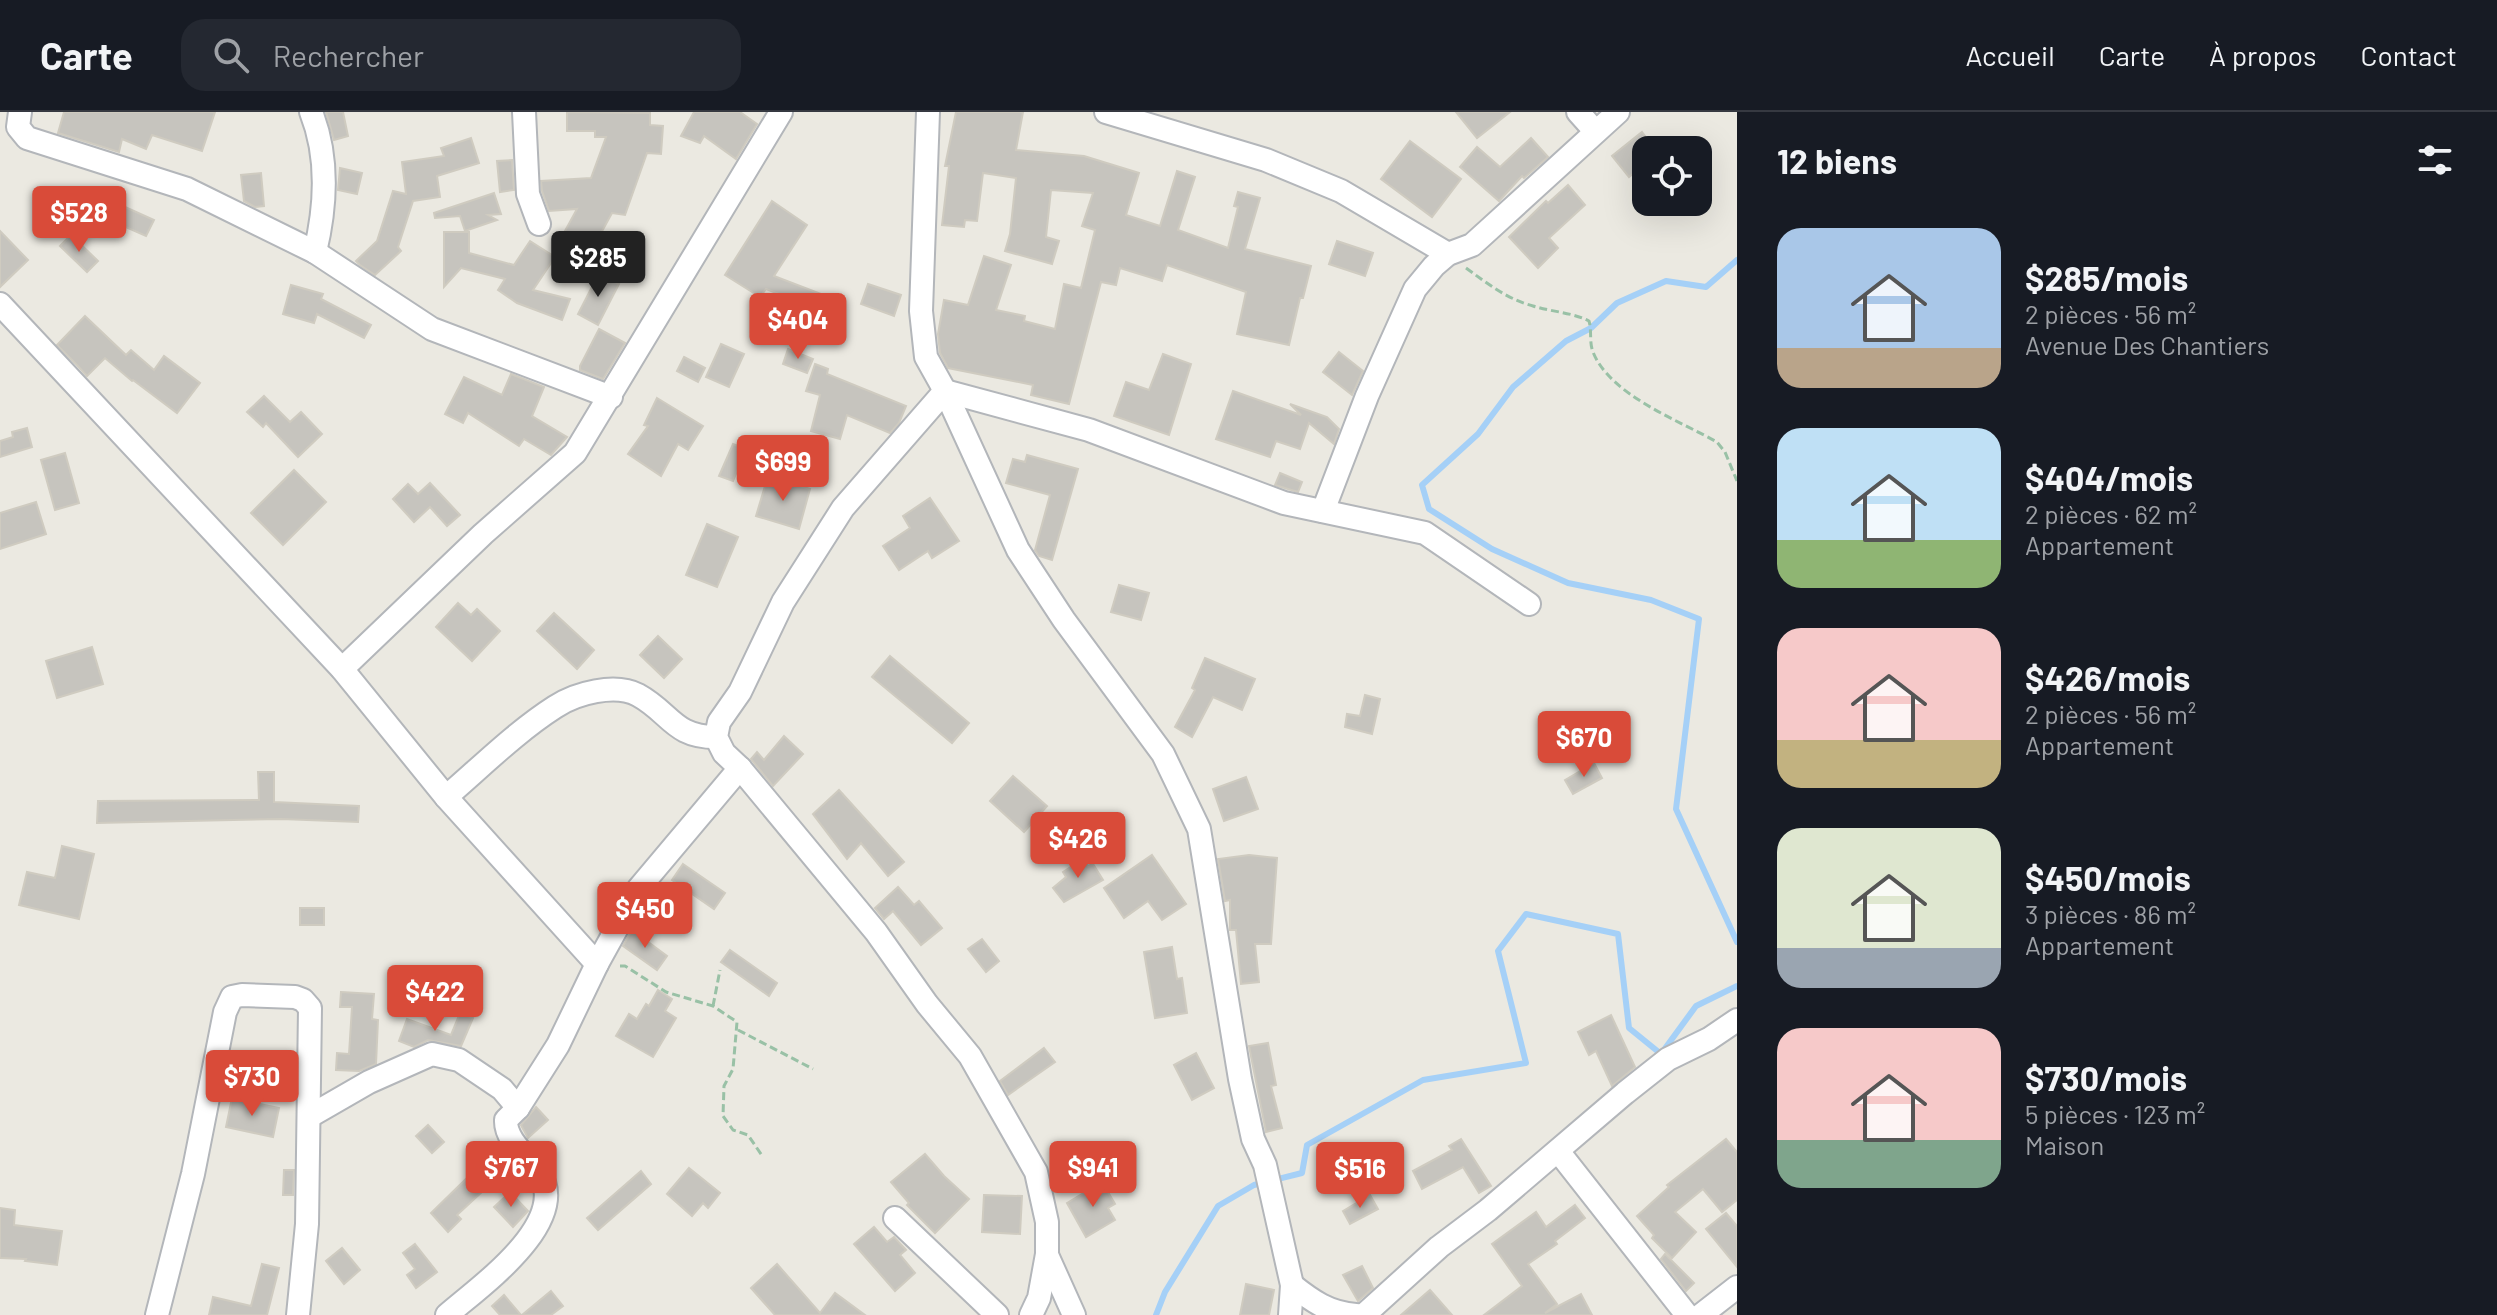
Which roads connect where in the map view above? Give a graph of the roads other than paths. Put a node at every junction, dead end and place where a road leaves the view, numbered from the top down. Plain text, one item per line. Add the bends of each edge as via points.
1 (20, 112) edge
2 (311, 112) edge
3 (524, 112) edge
4 (781, 112) edge
5 (928, 112) edge
6 (1106, 112) edge
7 (1578, 112) edge
8 (1618, 112) edge
9 (1595, 131) junction
10 (539, 224) dead end
11 (315, 252) junction
12 (1448, 254) junction
13 (0, 304) edge
14 (945, 391) junction
15 (611, 397) junction
16 (1323, 511) junction
17 (1529, 604) dead end
18 (342, 669) junction
19 (716, 737) junction
20 (740, 768) junction
21 (446, 797) junction
22 (597, 964) junction
23 (1737, 1020) edge
24 (518, 1108) junction
25 (310, 1116) junction
26 (1558, 1151) junction
27 (895, 1218) dead end
28 (1047, 1254) junction
29 (1292, 1285) junction
30 (1737, 1287) edge
31 (157, 1315) edge
32 (298, 1315) edge
33 (447, 1315) edge
34 (997, 1315) edge
35 (1031, 1315) edge
36 (1074, 1315) edge
37 (1290, 1315) edge
38 (1356, 1315) edge
39 (1364, 1315) edge
40 (1687, 1315) edge
41 (1701, 1315) edge

1 - 11 street via 18,127 27,138 187,189
2 - 11 street via 321,137 323,172 324,217
3 - 10 street via 528,194
4 - 15 street
5 - 14 street via 921,311 926,357
6 - 12 street via 1266,160 1341,191
7 - 9 street
8 - 9 street
9 - 12 street via 1472,245
11 - 15 street via 432,329
12 - 16 street via 1415,289
13 - 18 street
14 - 16 street via 1089,430 1284,503
14 - 19 street via 843,508 809,556 740,692 719,722
14 - 29 street via 1018,550 1163,754 1199,829 1240,1079
15 - 18 street via 575,453
16 - 17 street via 1425,533
18 - 21 street
19 - 20 street
19 - 21 street via 690,735 629,690 605,690 557,705
20 - 22 street via 639,888
20 - 28 street via 970,1056 1036,1172 1047,1222
21 - 22 street
22 - 24 street via 558,1045
23 - 26 street via 1668,1059
24 - 25 street via 502,1089 459,1060 432,1054
24 - 33 street via 506,1120 507,1132 541,1175 542,1219 528,1243
25 - 31 street via 310,1008 295,997 232,997
25 - 32 street
26 - 39 street
26 - 40 street
27 - 34 street
28 - 35 street
28 - 36 street
29 - 37 street
29 - 38 street via 1315,1304
30 - 41 street

